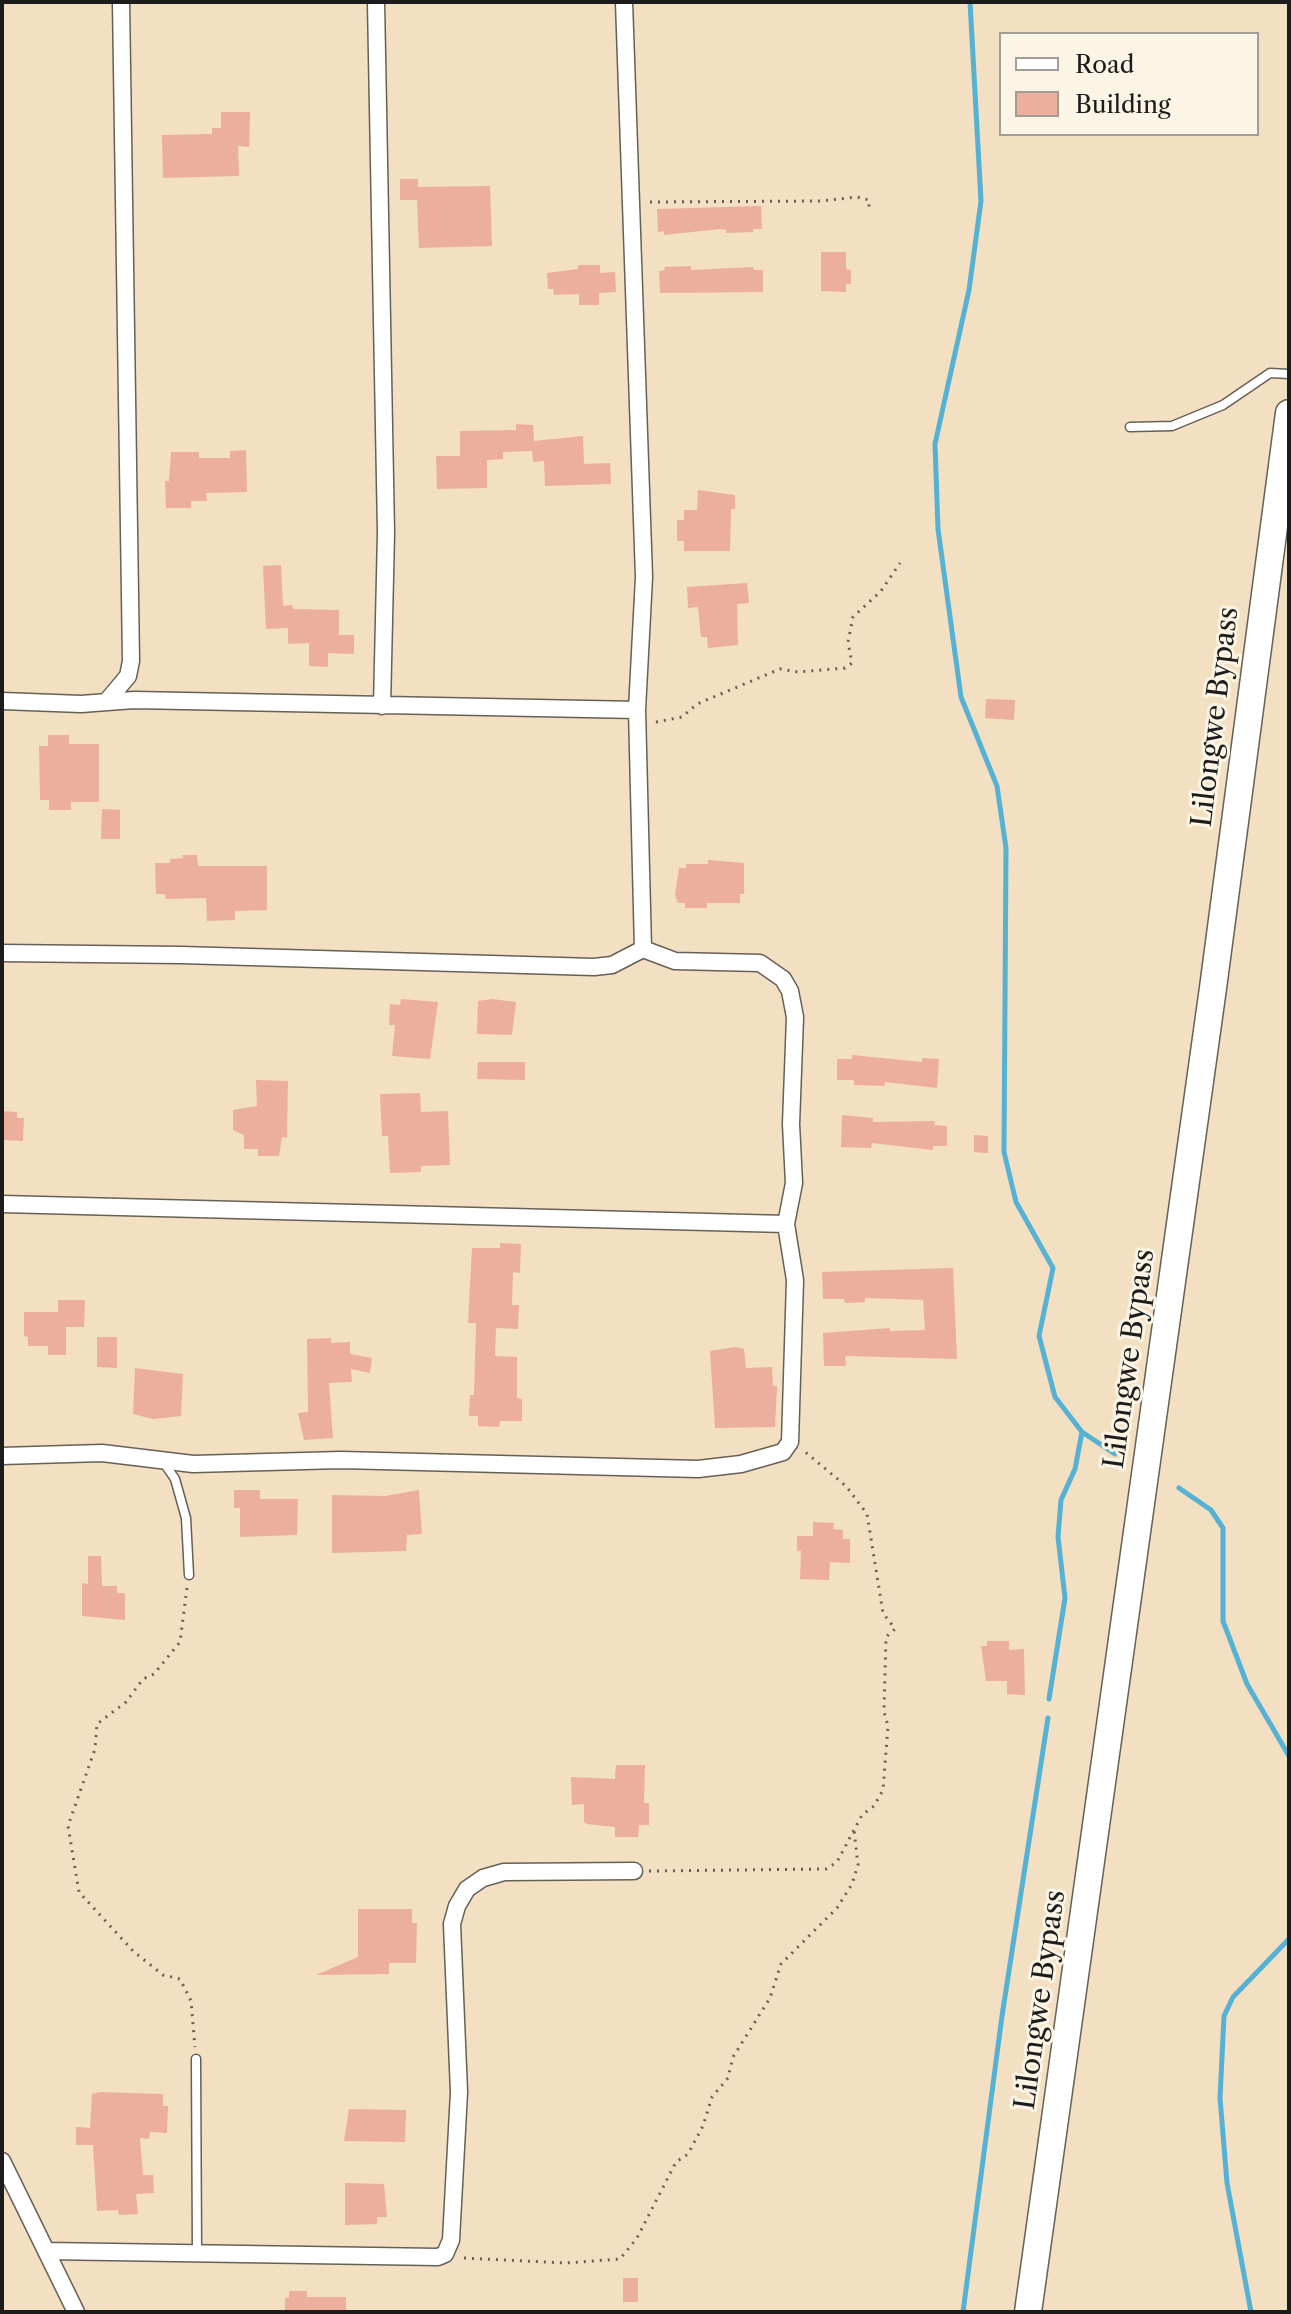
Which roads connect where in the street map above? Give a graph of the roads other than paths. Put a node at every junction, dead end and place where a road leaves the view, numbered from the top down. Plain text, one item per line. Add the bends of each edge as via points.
1 (121, 2) edge
2 (376, 2) edge
3 (624, 2) edge
4 (1289, 374) edge
5 (1289, 413) edge
6 (1130, 427) dead end
7 (1280, 550) edge
8 (2, 701) edge
9 (107, 701) junction
10 (382, 706) junction
11 (637, 710) junction
12 (643, 949) junction
13 (2, 953) edge
14 (2, 1204) edge
15 (786, 1224) junction
16 (2, 1456) edge
17 (164, 1463) junction
18 (189, 1575) road end
19 (634, 1871) road end
20 (196, 2059) road end
21 (2, 2161) edge
22 (46, 2251) junction
23 (197, 2253) junction
24 (76, 2312) edge
25 (1028, 2312) edge

1 - 9 street via 131,661 123,683
2 - 10 street via 386,533
3 - 11 street via 644,577
4 - 6 lane via 1270,373 1223,405 1172,426
5 - 7 main road, Lilongwe Bypass
7 - 25 main road, Lilongwe Bypass
8 - 9 street
9 - 10 street
10 - 11 street
11 - 12 street
12 - 13 street via 612,965 594,967
12 - 15 street via 675,961 760,963 790,991 795,1017 794,1183
14 - 15 street
15 - 17 street via 795,1280 790,1442 783,1452 766,1459 698,1469 341,1460
16 - 17 street via 102,1453
17 - 18 lane via 175,1479 186,1518
19 - 23 street via 504,1872 475,1883 457,1906 452,1924 460,2062 451,2240 445,2254
20 - 23 lane
21 - 22 street
22 - 23 street
22 - 24 street

